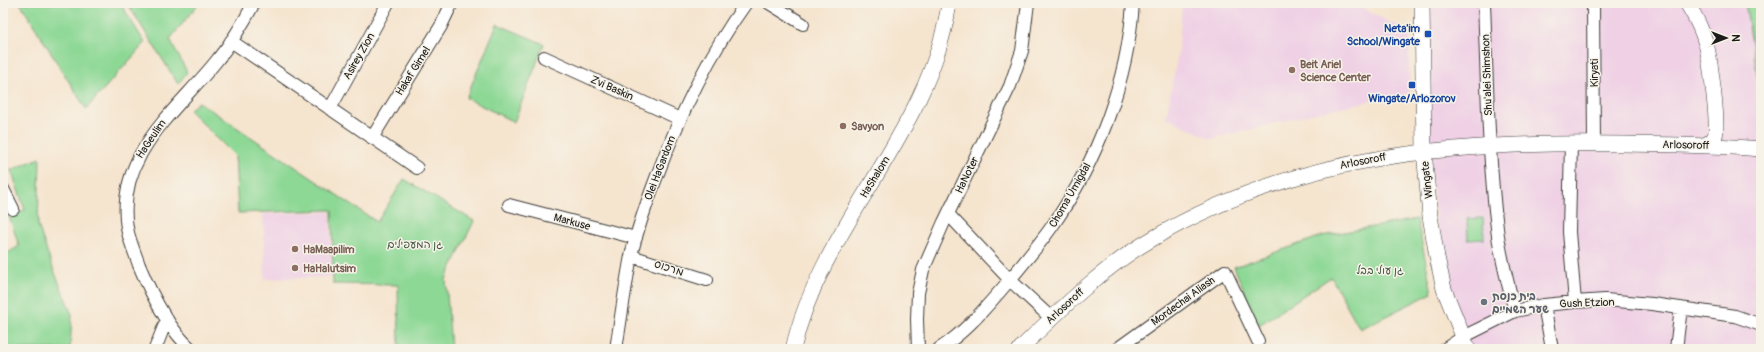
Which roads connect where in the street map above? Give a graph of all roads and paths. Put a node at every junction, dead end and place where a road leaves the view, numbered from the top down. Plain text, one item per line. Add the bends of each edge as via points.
1 (254, 3) edge
2 (388, 3) edge
3 (452, 3) edge
4 (769, 3) edge
5 (949, 3) edge
6 (1028, 3) edge
7 (1133, 3) edge
8 (1484, 3) edge
9 (1593, 3) edge
10 (1687, 3) edge
11 (744, 4) edge
12 (1422, 4) edge
13 (803, 24) dead end
14 (232, 41) junction
15 (544, 57) dead end
16 (330, 109) junction
17 (680, 119) junction
18 (1716, 132) junction
19 (372, 138) junction
20 (1571, 143) junction
21 (1594, 143) junction
22 (1490, 146) junction
23 (1704, 146) junction
24 (1732, 146) junction
25 (1761, 149) edge
26 (1424, 151) junction
27 (417, 168) dead end
28 (3, 189) edge
29 (509, 205) dead end
30 (13, 209) dead end
31 (948, 214) junction
32 (636, 238) junction
33 (631, 256) junction
34 (707, 280) dead end
35 (1010, 280) junction
36 (1575, 302) junction
37 (1544, 305) junction
38 (1681, 308) junction
39 (1515, 311) junction
40 (1051, 318) junction
41 (166, 319) junction
42 (1761, 326) edge
43 (1258, 342) dead end
44 (1466, 343) edge
45 (155, 349) edge
46 (187, 349) edge
47 (191, 349) edge
48 (616, 349) edge
49 (793, 349) edge
50 (918, 349) edge
51 (939, 349) edge
52 (1020, 349) edge
53 (1117, 349) edge
54 (1445, 349) edge
55 (1552, 349) edge
56 (1676, 349) edge

1 - 14 street, HaGeulim
2 - 16 street, Asirey Zion
3 - 19 street, Hakaf Gimel via 441,26
4 - 13 street
5 - 49 street, HaShalom via 940,45 919,100 819,274
6 - 31 street, HaNoter via 1022,51 1010,86
7 - 35 street, Choma Umigdal via 1116,92 1090,161 1054,224
8 - 22 street, Shu'alei Shimshon
9 - 21 street, Kiryati
10 - 18 street via 1707,46
11 - 17 street, Olei HaGardom via 708,62
12 - 26 street, Wingate
14 - 16 street
14 - 41 street, HaGeulim via 167,116 144,147 136,162 126,196 130,241 149,290
15 - 17 street, Zvi Baskin
16 - 19 street
17 - 32 street, Olei HaGardom via 646,204
18 - 23 street
18 - 24 street via 1722,141
19 - 27 street
20 - 21 street, Arlosoroff
20 - 22 street, Arlosoroff
20 - 36 street via 1569,232
21 - 23 street, Arlosoroff
22 - 26 street, Arlosoroff
22 - 39 street, Shu'alei Shimshon via 1497,228
23 - 24 street, Arlosoroff
24 - 25 street, Arlosoroff
26 - 40 street, Arlosoroff via 1331,167 1240,195 1187,219 1130,253 1089,284
26 - 44 street, Wingate via 1430,216 1444,289
28 - 30 street
29 - 32 street, Markuse
31 - 35 street
31 - 50 street, HaNoter via 931,251 918,293
32 - 33 street, Olei HaGardom
33 - 34 street, מרכוס
33 - 48 street, Olei HaGardom
35 - 40 street
35 - 51 street, Choma Umigdal via 967,328
36 - 37 street, Gush Etzion
36 - 38 street, Gush Etzion via 1605,300
37 - 39 street, Gush Etzion
37 - 55 street
38 - 42 street, Gush Etzion via 1735,316
38 - 56 street
39 - 44 street, Gush Etzion
40 - 52 street, Arlosoroff
41 - 45 street
41 - 47 street
43 - 53 street, Mordechai Aliash via 1225,271
44 - 54 street, Gush Etzion
46 - 47 street

